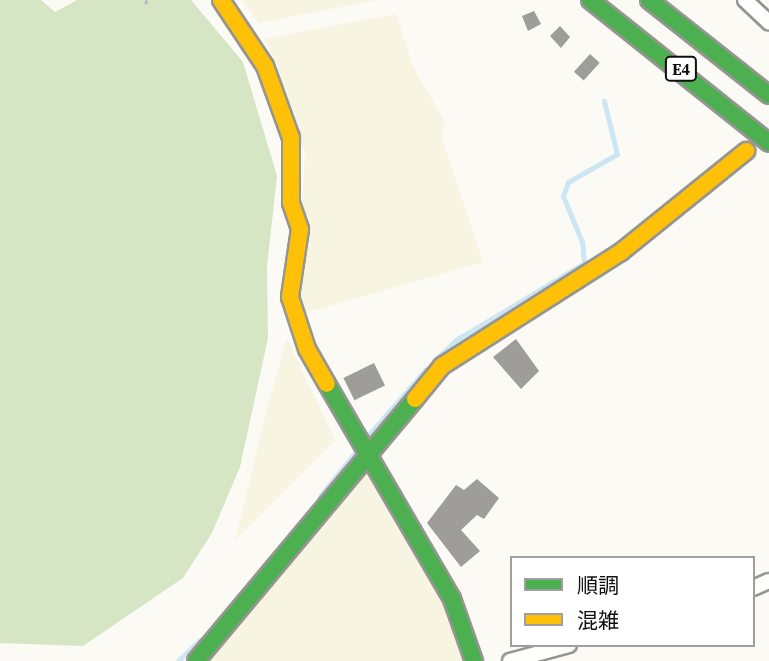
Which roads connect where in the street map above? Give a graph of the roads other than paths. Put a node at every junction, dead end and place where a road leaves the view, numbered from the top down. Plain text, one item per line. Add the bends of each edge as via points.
1 (221, 0) edge
2 (590, 0) edge
3 (649, 0) edge
4 (745, 0) edge
5 (769, 22) edge
6 (769, 95) edge
7 (769, 142) edge
8 (746, 151) dead end
9 (363, 449) junction
10 (562, 647) edge
11 (196, 661) edge
12 (474, 661) edge
13 (510, 661) edge

1 - 9 main road via 265,66 291,138 291,204 300,229 290,297 307,349
2 - 7 main road, E4
3 - 6 main road, E4
4 - 5 street
8 - 9 main road via 621,252 442,366
9 - 11 main road
9 - 12 main road via 452,599
10 - 13 street

